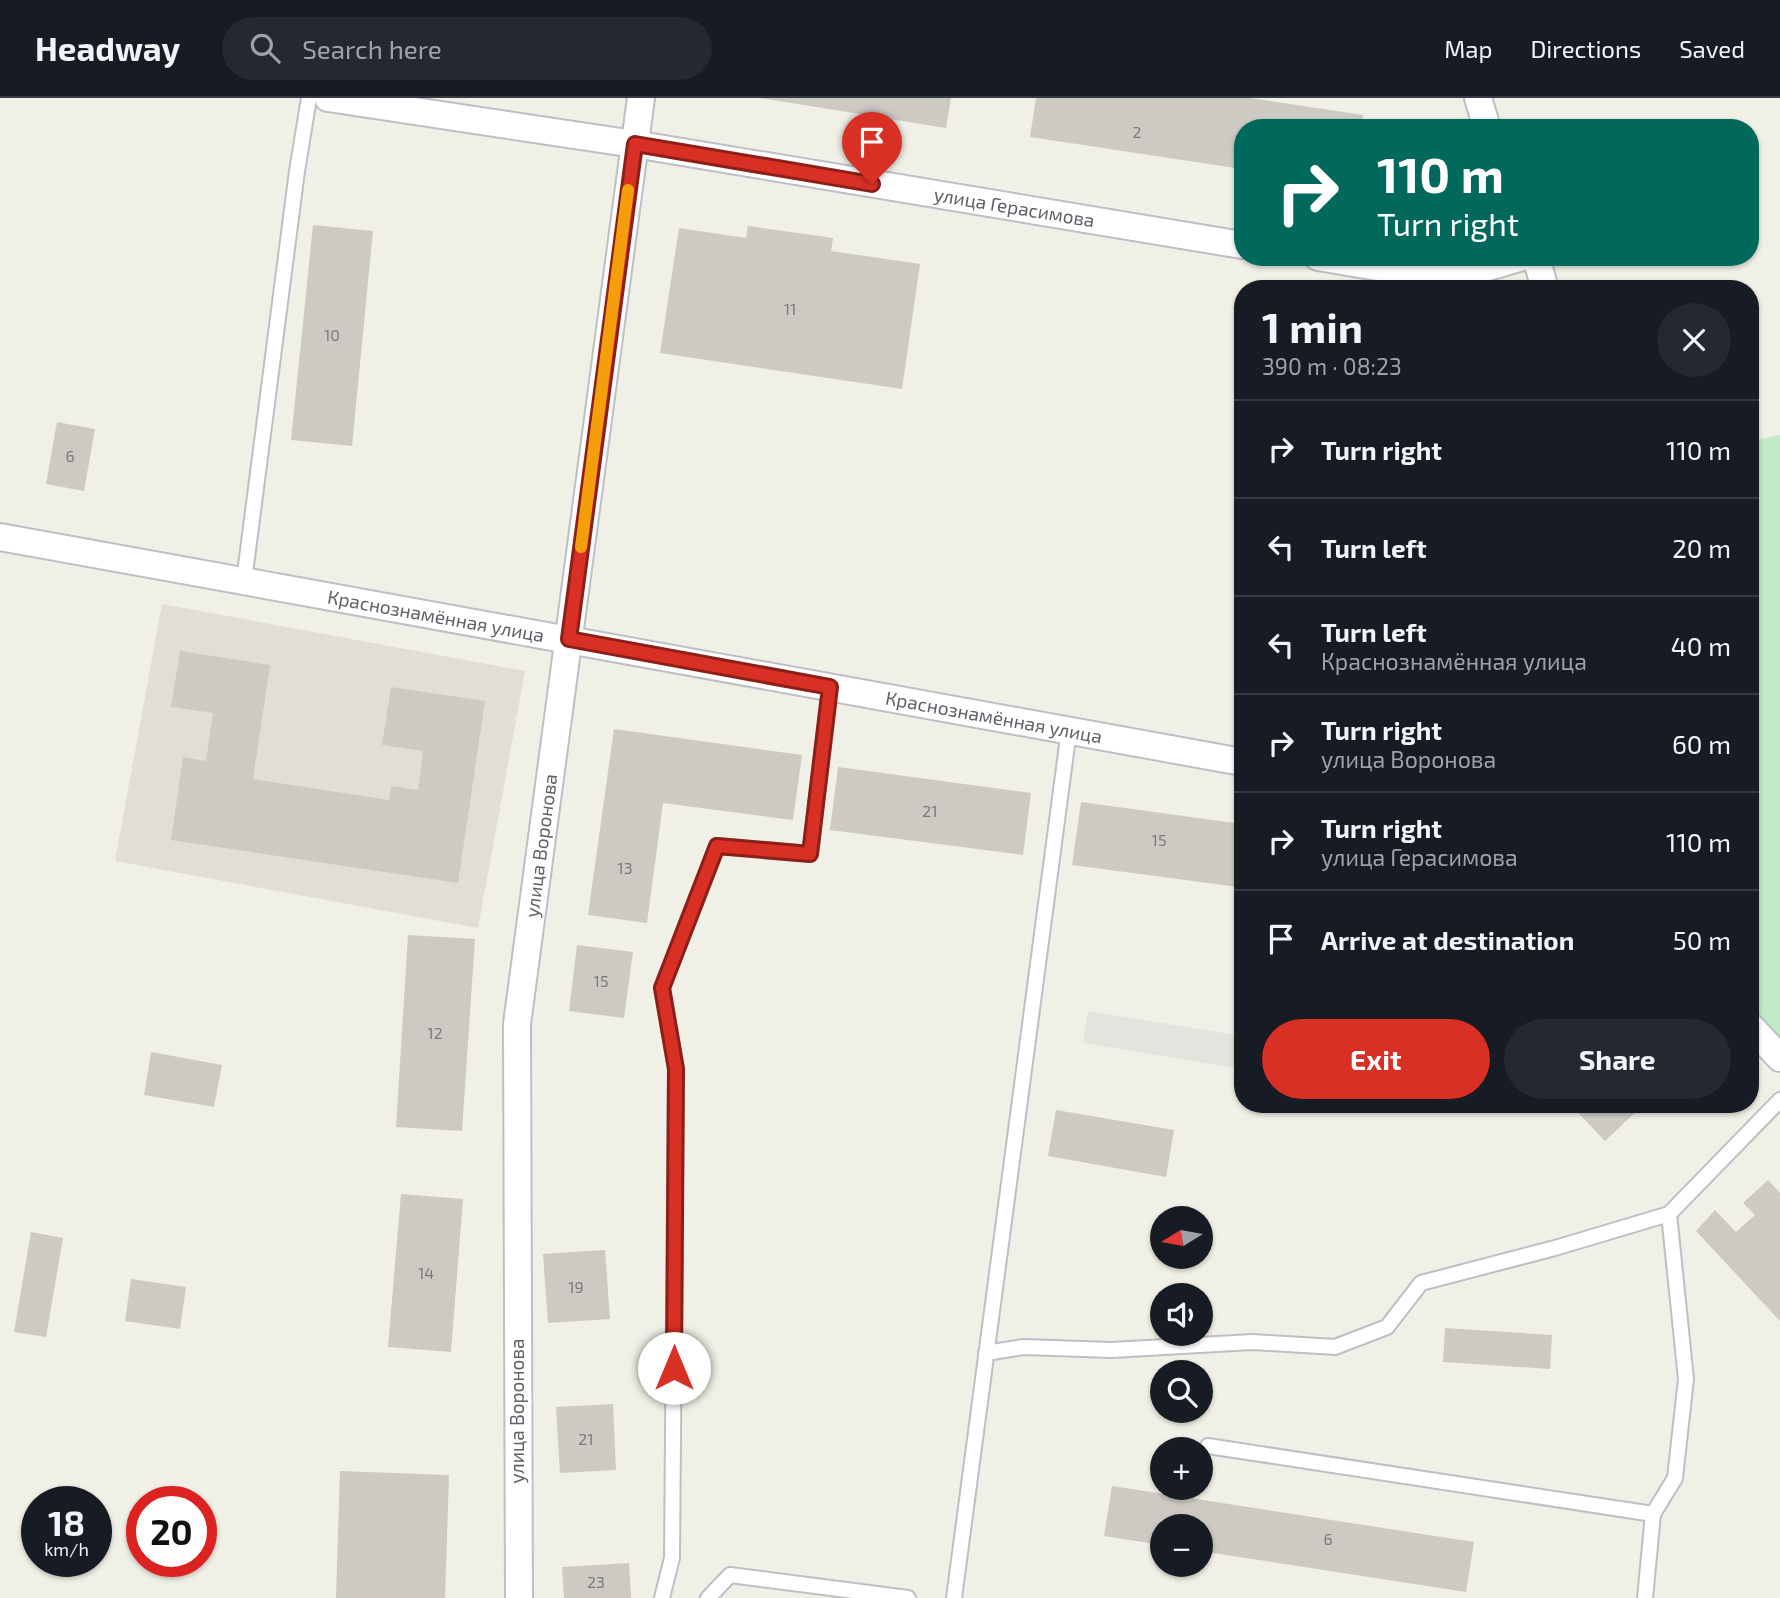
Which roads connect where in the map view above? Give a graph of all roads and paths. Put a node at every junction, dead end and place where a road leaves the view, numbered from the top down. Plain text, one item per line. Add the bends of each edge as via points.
1 (309, 98) edge
2 (334, 98) edge
3 (641, 98) edge
4 (1478, 98) edge
5 (1484, 119) edge
6 (635, 144) junction
7 (1234, 244) edge
8 (1371, 266) edge
9 (1492, 266) edge
10 (0, 537) edge
11 (244, 581) junction
12 (569, 639) junction
13 (830, 687) junction
14 (1069, 730) junction
15 (1234, 761) edge
16 (1759, 1036) edge
17 (1780, 1058) edge
18 (1780, 1100) edge
19 (1669, 1214) junction
20 (986, 1353) junction
21 (1213, 1447) edge
22 (1653, 1514) junction
23 (519, 1598) edge
24 (662, 1598) edge
25 (708, 1598) edge
26 (908, 1598) edge
27 (954, 1598) edge
28 (1645, 1598) edge

1 - 11 lane
2 - 6 street, улица Герасимова
3 - 6 street, улица Воронова
4 - 5 street
6 - 7 street, улица Герасимова
6 - 12 street, улица Воронова
8 - 9 street via 1448,279
10 - 11 street, Краснознамённая улица
11 - 12 street, Краснознамённая улица
12 - 13 street, Краснознамённая улица
12 - 23 street, улица Воронова via 517,1024
13 - 14 street, Краснознамённая улица
13 - 24 lane via 810,854 717,846 662,988 676,1069 672,1558
14 - 15 street, Краснознамённая улица
14 - 20 lane
16 - 17 street
18 - 19 lane
19 - 20 lane via 1421,1283 1387,1328 1335,1347 1252,1342 1112,1350 1023,1347
19 - 22 lane via 1686,1379 1675,1478
20 - 27 lane
21 - 22 lane
22 - 28 lane
25 - 26 lane via 730,1575

